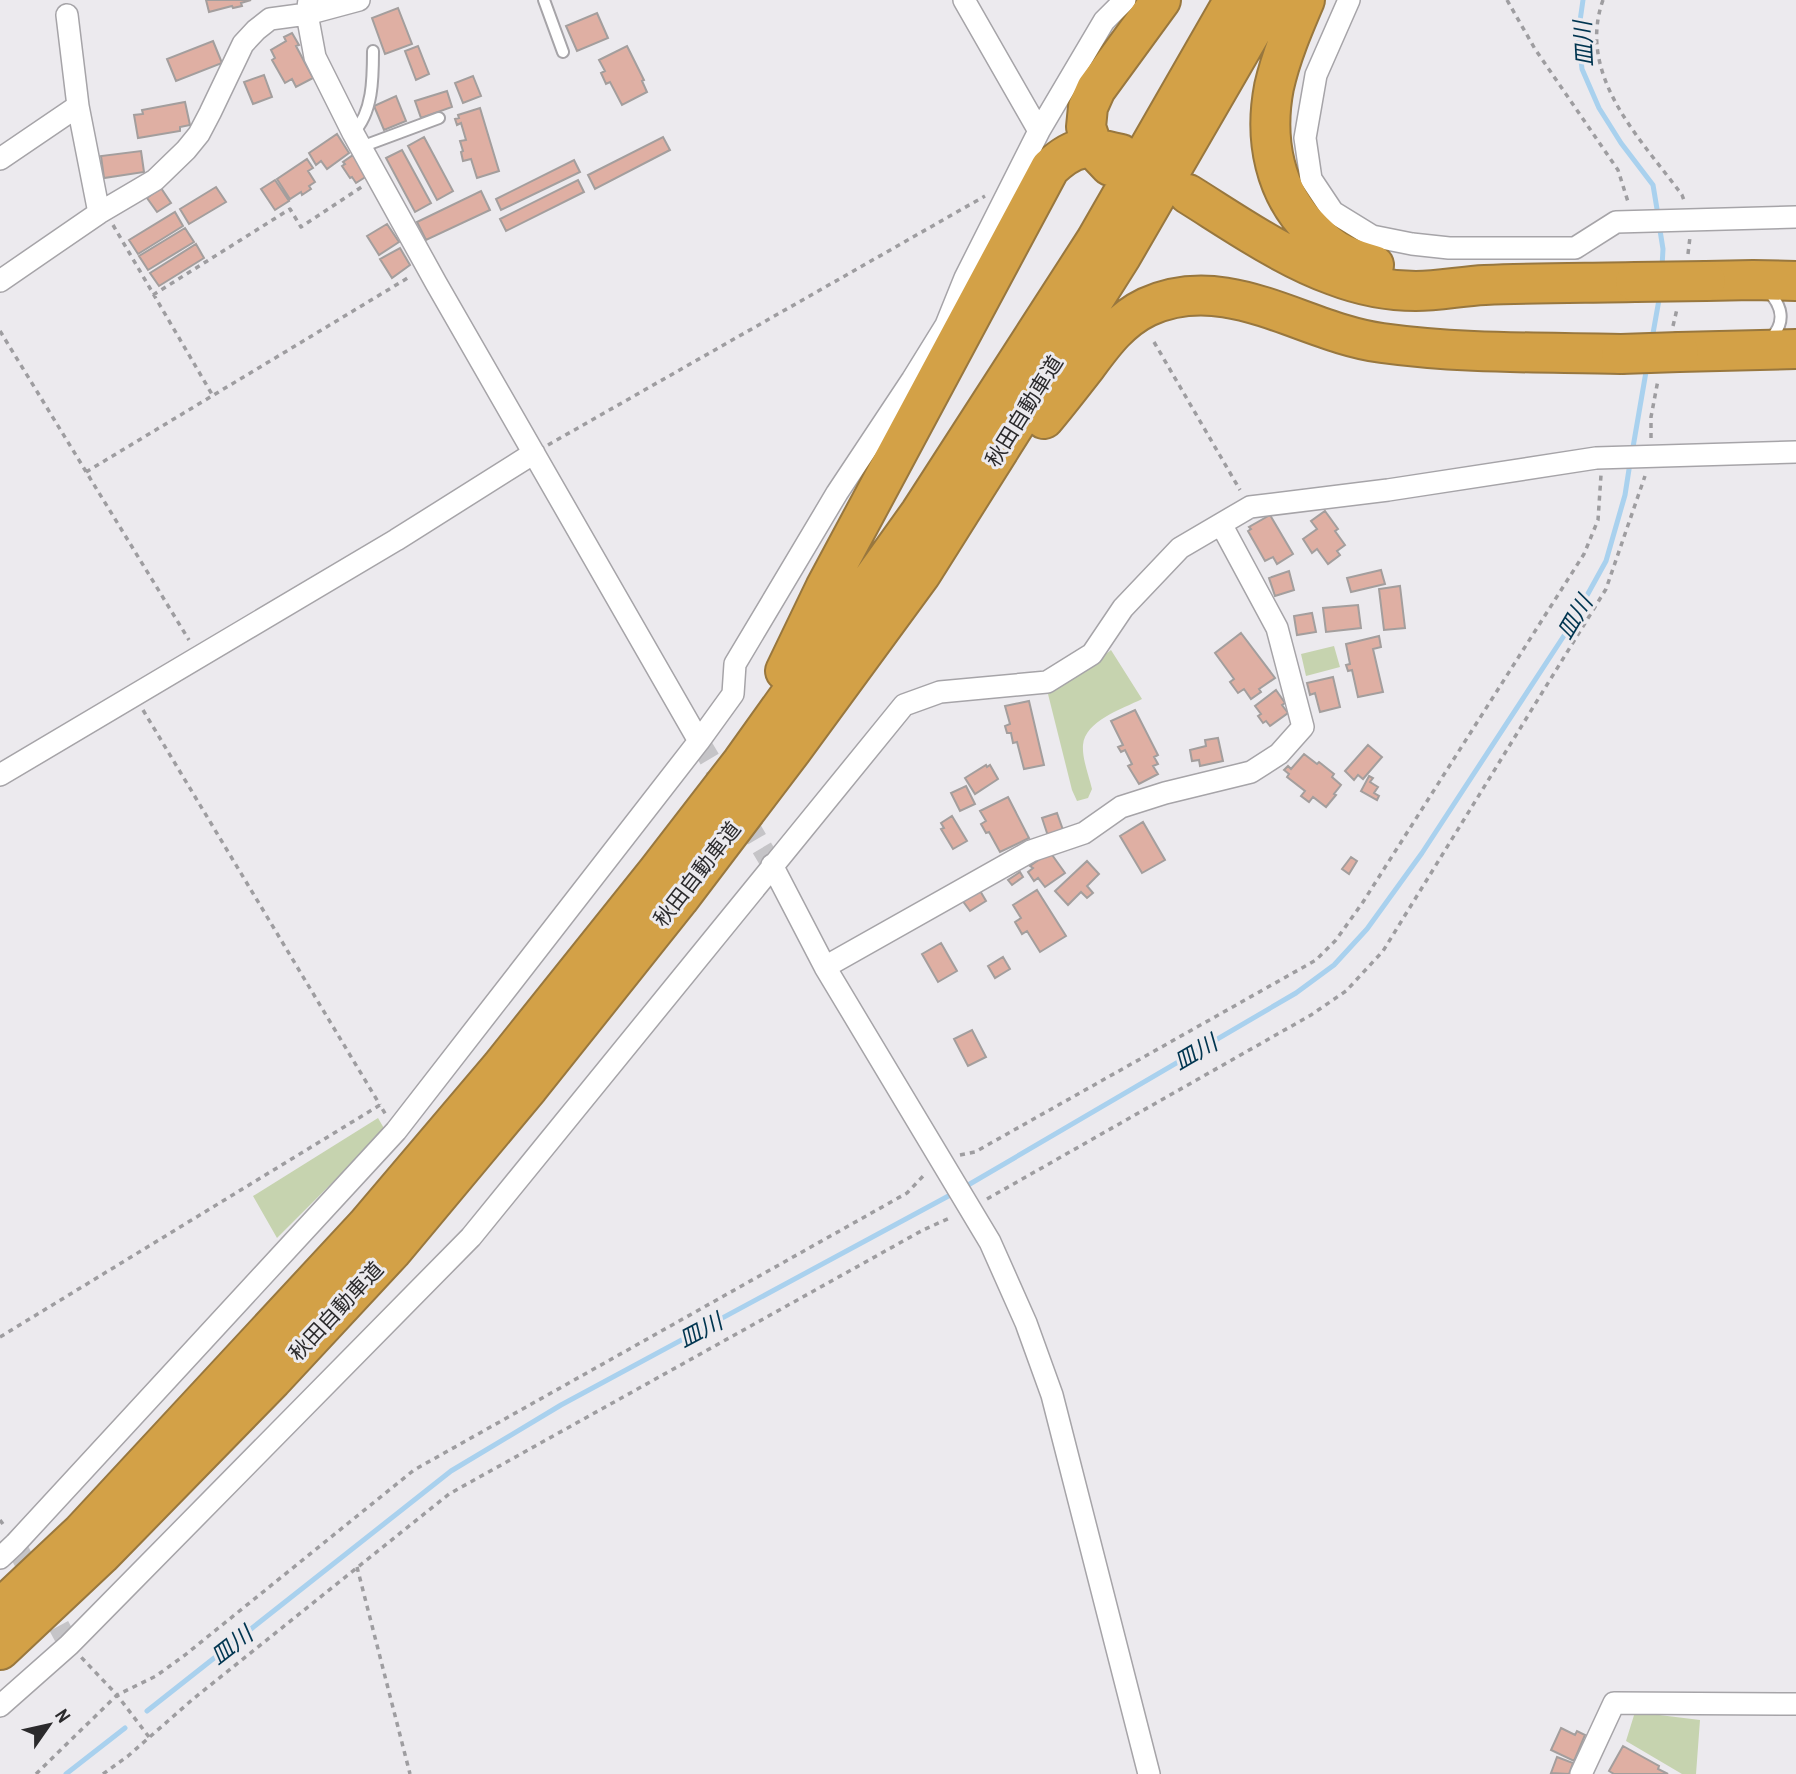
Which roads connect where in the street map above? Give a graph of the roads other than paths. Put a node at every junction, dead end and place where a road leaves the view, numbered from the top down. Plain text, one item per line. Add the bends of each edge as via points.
1 (359, 0) edge
2 (544, 0) edge
3 (964, 0) edge
4 (1125, 0) edge
5 (1161, 0) edge
6 (1235, 0) edge
7 (1266, 0) edge
8 (1305, 0) edge
9 (1349, 0) edge
10 (308, 7) edge
11 (67, 15) dead end
12 (373, 51) dead end
13 (563, 52) dead end
14 (78, 106) junction
15 (439, 118) dead end
16 (1039, 131) junction
17 (357, 140) junction
18 (0, 159) edge
19 (102, 211) junction
20 (1796, 216) edge
21 (1753, 280) junction
22 (0, 281) edge
23 (1796, 281) edge
24 (1482, 285) junction
25 (1456, 349) junction
26 (1796, 349) edge
27 (1755, 350) junction
28 (1796, 452) edge
29 (534, 453) junction
30 (1221, 524) junction
31 (921, 574) junction
32 (699, 741) junction
33 (742, 762) junction
34 (0, 775) edge
35 (772, 865) junction
36 (825, 967) junction
37 (0, 1558) edge
38 (0, 1609) edge
39 (0, 1650) edge
40 (1796, 1704) edge
41 (0, 1706) edge
42 (1149, 1774) edge
43 (1581, 1774) edge

1 - 10 street
2 - 13 lane
3 - 16 street
4 - 16 street via 1104,21
5 - 33 highway via 1087,107 1086,127 1109,157 1077,150 1050,168 825,587
6 - 33 highway, 秋田自動車道 via 1096,240 920,513
7 - 31 highway, 秋田自動車道 via 1122,256
8 - 24 highway via 1282,56 1270,116 1275,168 1291,203 1304,222 1341,254 1373,265
9 - 20 street via 1316,75 1305,138 1311,179 1333,212 1372,236 1449,248 1575,248 1616,222
10 - 17 street via 315,57
10 - 19 street via 271,19 256,30 243,44 199,134 186,150 155,180
11 - 14 street
12 - 17 lane via 366,114
14 - 18 street
14 - 19 street
15 - 17 lane
16 - 32 street via 946,325 837,493 735,664 733,694
17 - 29 street
19 - 22 street
21 - 23 highway
21 - 24 highway, bridge
21 - 27 lane via 1776,300 1782,321 1776,333
24 - 25 highway via 1417,291 1360,283 1305,263 1183,202 1347,305
25 - 27 highway, bridge via 1621,354
25 - 31 highway via 1351,338 1224,296 1171,298 1147,307 1111,333
26 - 27 highway
28 - 30 street via 1596,458 1388,491 1250,507
29 - 32 street
29 - 34 street
30 - 35 street via 1180,548 1123,608 1092,654 1047,682 940,692 904,705
30 - 36 street via 1277,628 1303,727 1279,754 1251,772 1121,807 1084,833 1031,851
31 - 39 highway, 秋田自動車道 via 679,898 392,1251 101,1555
32 - 37 street via 396,1131
33 - 38 highway, 秋田自動車道 via 501,1067 366,1226 82,1532
35 - 36 street
35 - 41 street via 471,1237 69,1645
36 - 42 street via 990,1242 1021,1311 1052,1395
40 - 43 street via 1614,1703

